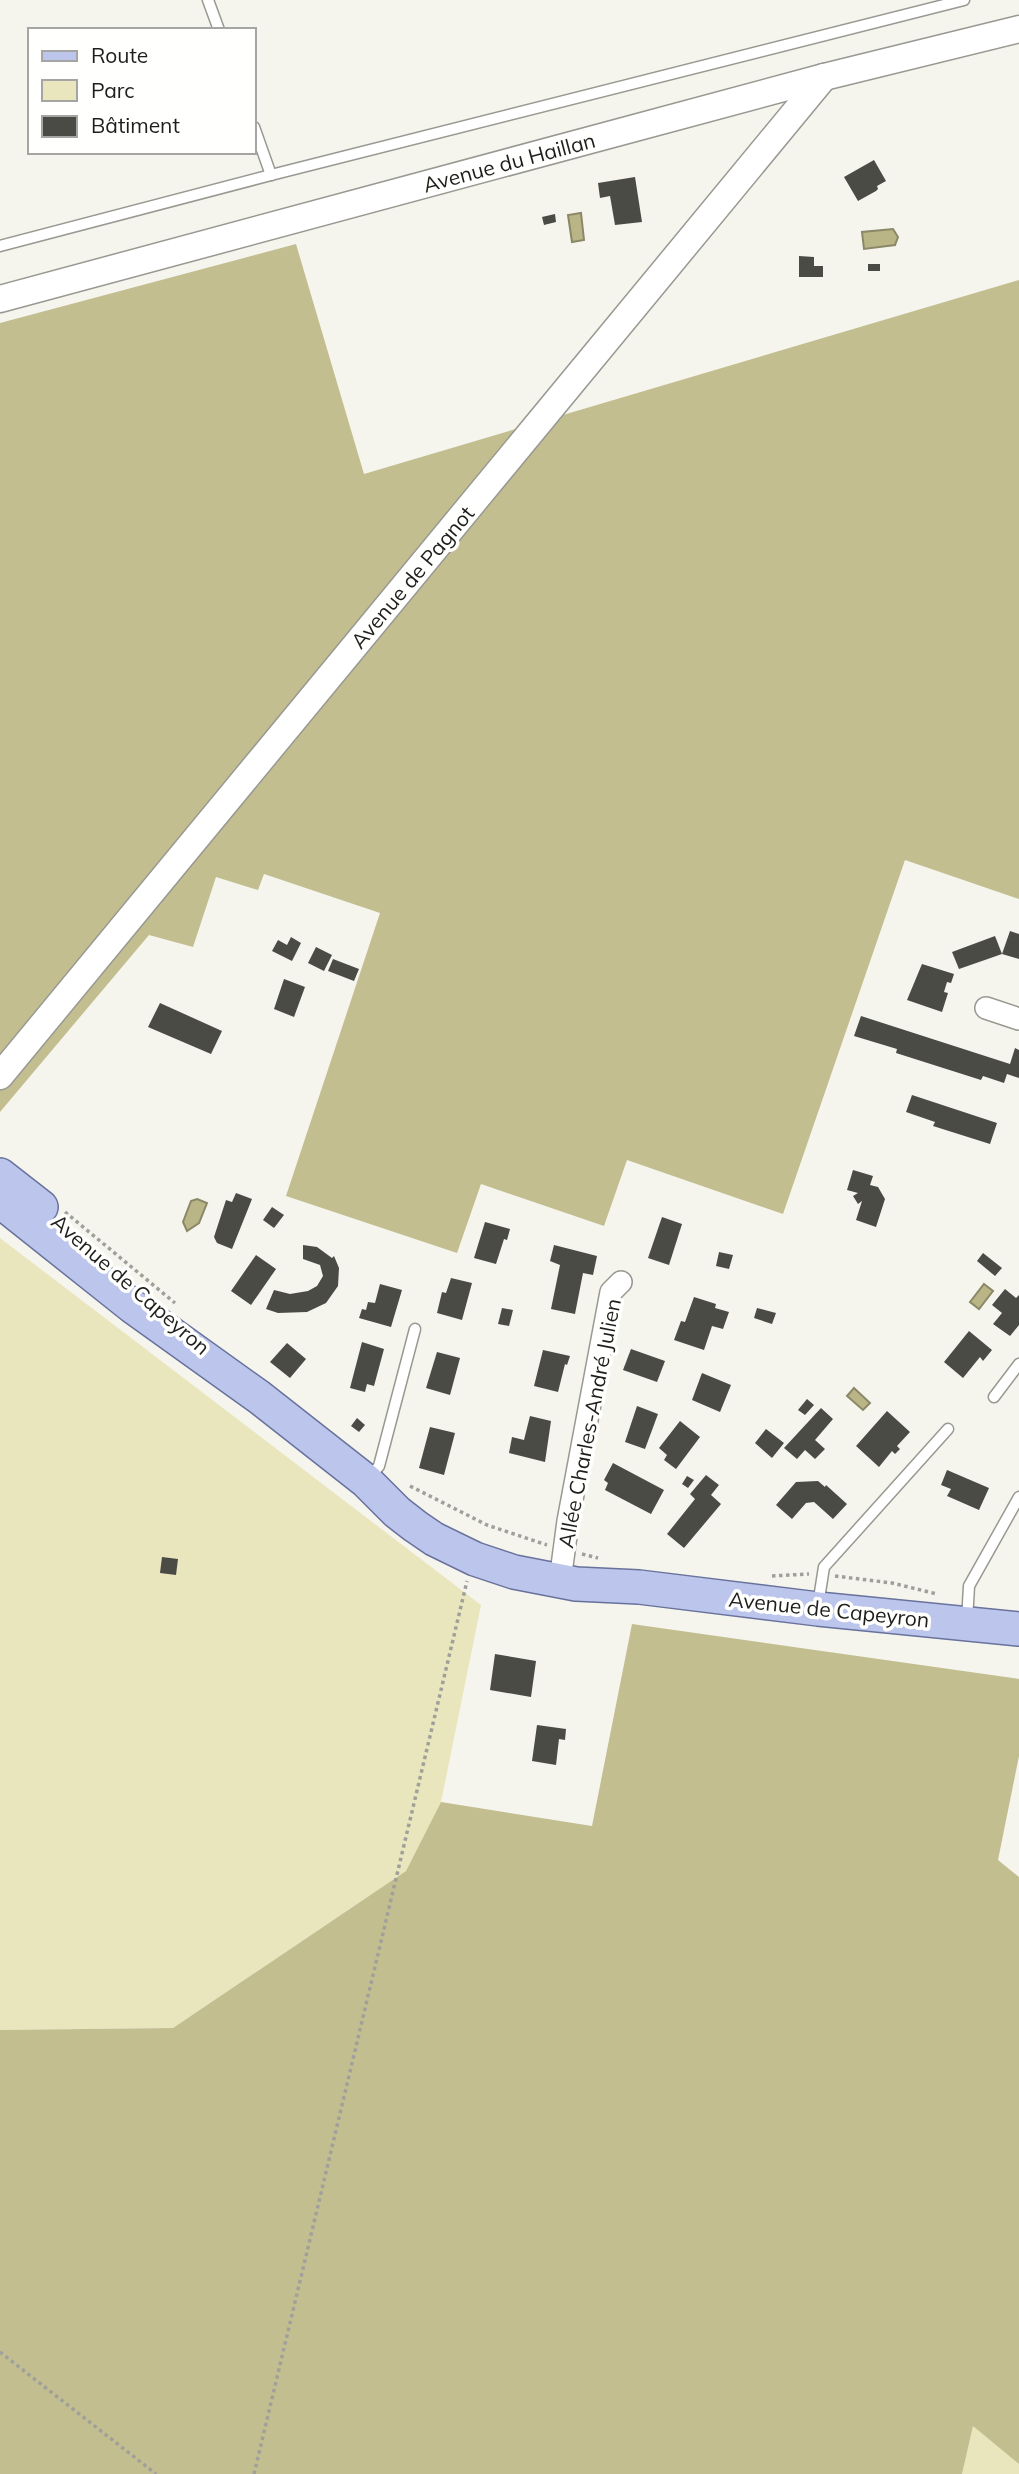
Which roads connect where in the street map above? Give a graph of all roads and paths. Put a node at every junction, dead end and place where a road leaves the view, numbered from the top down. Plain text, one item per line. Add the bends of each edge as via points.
1 (208, 0) edge
2 (964, 0) edge
3 (218, 28) edge
4 (1019, 29) edge
5 (824, 77) junction
6 (256, 133) edge
7 (271, 175) junction
8 (0, 246) edge
9 (0, 299) edge
10 (986, 1008) dead end
11 (1019, 1019) edge
12 (0, 1076) edge
13 (0, 1175) edge
14 (0, 1201) edge
15 (621, 1282) dead end
16 (415, 1329) dead end
17 (1019, 1364) edge
18 (260, 1397) junction
19 (994, 1397) dead end
20 (948, 1429) dead end
21 (366, 1481) junction
22 (1019, 1497) edge
23 (475, 1559) junction
24 (562, 1566) junction
25 (639, 1587) junction
26 (818, 1609) junction
27 (967, 1623) junction
28 (1019, 1629) edge
29 (0, 2352) edge
30 (156, 2474) edge
31 (254, 2474) edge

1 - 3 lane
2 - 7 lane
4 - 5 street, Avenue du Haillan
5 - 9 street, Avenue du Haillan
5 - 12 street, Avenue de Pagnot
6 - 7 lane
7 - 8 lane
10 - 11 street
13 - 18 main road, Avenue de Capeyron via 145,1293
14 - 18 main road, Avenue de Capeyron via 132,1306
15 - 24 street, Allée Charles-André Julien via 611,1292
16 - 21 lane via 379,1466
17 - 19 lane
18 - 21 main road, Avenue de Capeyron
20 - 26 lane via 824,1567
21 - 23 main road, Avenue de Capeyron via 415,1526
21 - 24 main road, Avenue de Capeyron via 483,1538
22 - 27 lane via 969,1586
23 - 25 main road, Avenue de Capeyron via 545,1579
23 - 31 path
24 - 25 main road, Avenue de Capeyron
25 - 26 main road, Avenue de Capeyron
26 - 27 main road, Avenue de Capeyron
27 - 28 main road, Avenue de Capeyron
29 - 30 path

